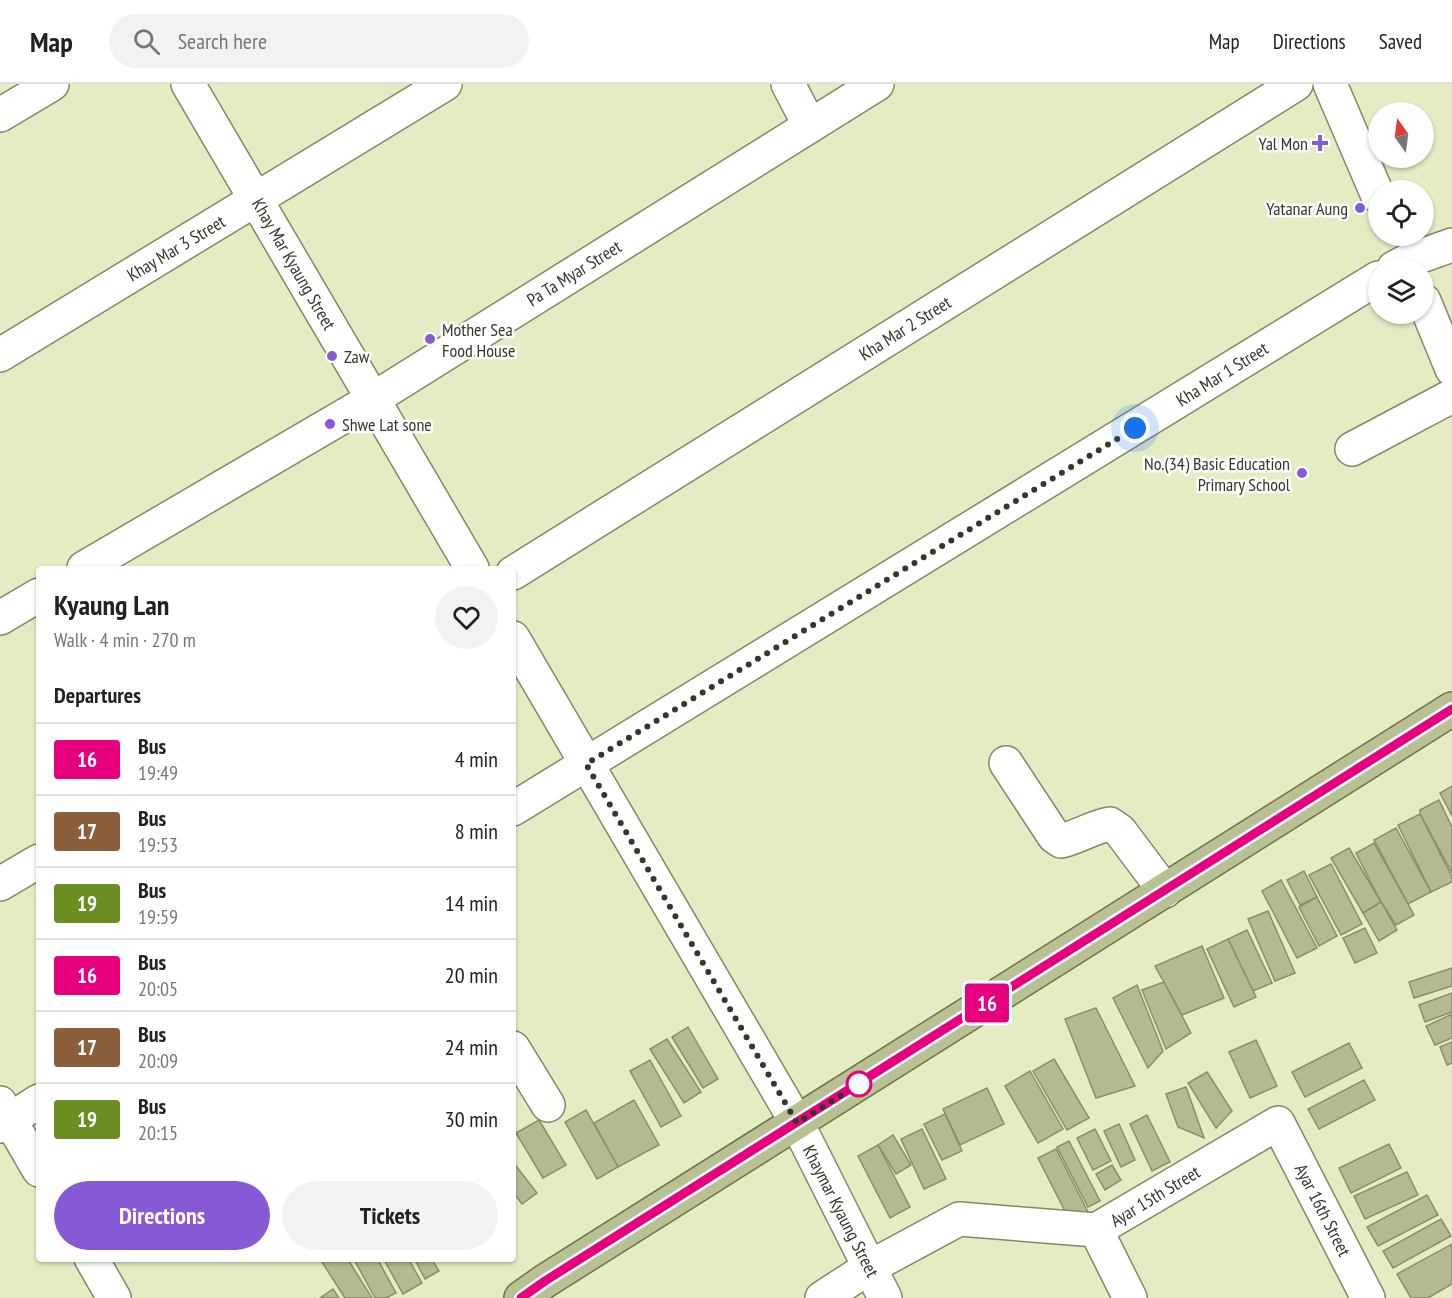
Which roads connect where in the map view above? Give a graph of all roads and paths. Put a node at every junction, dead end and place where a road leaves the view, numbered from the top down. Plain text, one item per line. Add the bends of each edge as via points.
1 (52, 84) edge
2 (188, 84) edge
3 (445, 84) edge
4 (788, 84) edge
5 (877, 84) edge
6 (1296, 84) edge
7 (1330, 84) edge
8 (0, 115) edge
9 (810, 126) junction
10 (1371, 180) edge
11 (256, 199) junction
12 (1452, 245) edge
13 (1402, 258) edge
14 (1368, 284) edge
15 (1433, 324) edge
16 (0, 356) edge
17 (1452, 369) edge
18 (1452, 396) edge
19 (373, 399) junction
20 (1353, 449) dead end
21 (87, 566) edge
22 (471, 566) edge
23 (516, 571) edge
24 (36, 597) edge
25 (0, 618) edge
26 (516, 643) edge
27 (1452, 709) edge
28 (586, 764) junction
29 (1006, 764) dead end
30 (516, 807) edge
31 (36, 863) edge
32 (0, 884) edge
33 (1165, 891) junction
34 (516, 1053) edge
35 (36, 1102) edge
36 (548, 1105) dead end
37 (3, 1116) edge
38 (797, 1123) junction
39 (1278, 1123) joint
40 (36, 1166) edge
41 (1096, 1230) junction
42 (93, 1262) edge
43 (870, 1267) junction
44 (114, 1298) edge
45 (521, 1298) edge
46 (822, 1298) edge
47 (885, 1298) edge
48 (1130, 1298) edge
49 (1368, 1298) edge

1 - 8 street
2 - 11 street, Khay Mar Kyaung Street
3 - 11 street, Khay Mar 3 Street
4 - 9 street
5 - 9 street, Pa Ta Myar Street
6 - 23 street, Kha Mar 2 Street
7 - 10 street
9 - 19 street, Pa Ta Myar Street
11 - 16 street, Khay Mar 3 Street
11 - 19 street, Khay Mar Kyaung Street
12 - 13 street
14 - 28 street, Kha Mar 1 Street
15 - 17 street
18 - 20 street
19 - 21 street, Pa Ta Myar Street
19 - 22 street, Khay Mar Kyaung Street
24 - 25 street
26 - 28 street
27 - 33 main road
28 - 30 street, Kha Mar 1 Street
28 - 38 street
29 - 33 street via 1054,836 1061,841 1071,839 1110,824 1120,831
31 - 32 street
33 - 38 main road
34 - 36 street
35 - 37 street
37 - 40 street
38 - 43 street, Khaymar Kyaung Street
38 - 45 main road
39 - 41 street, Ayar 15th Street
39 - 49 street, Ayar 16th Street
41 - 43 street via 959,1219
41 - 48 street, Ayar 15th Street
42 - 44 street
43 - 46 street
43 - 47 street, Khaymar Kyaung Street

